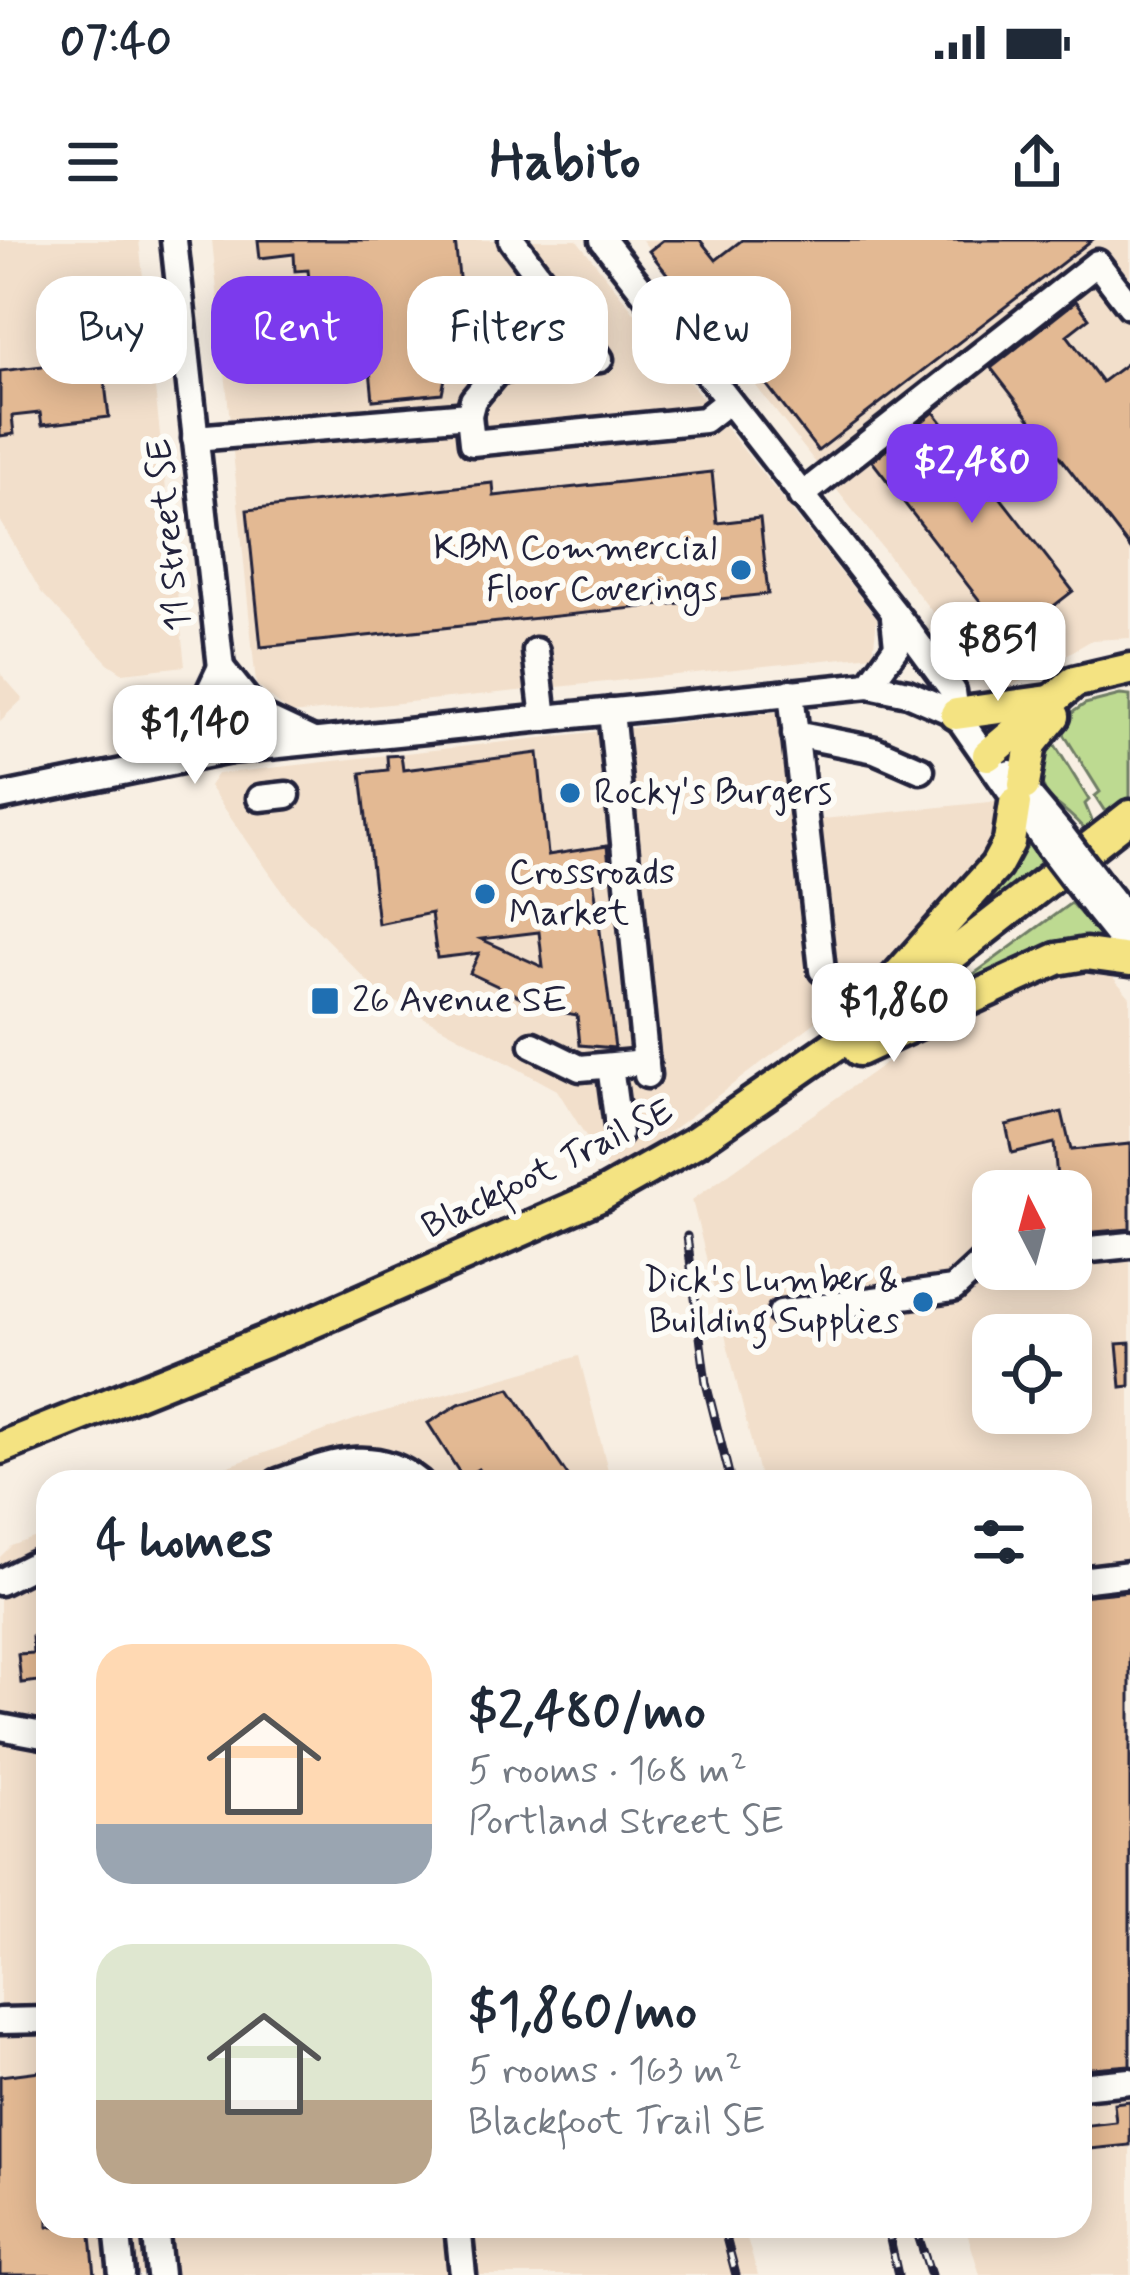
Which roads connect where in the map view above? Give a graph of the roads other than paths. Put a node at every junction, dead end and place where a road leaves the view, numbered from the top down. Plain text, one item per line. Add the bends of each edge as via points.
1 (174, 240) edge
2 (512, 240) edge
3 (603, 240) edge
4 (1130, 305) edge
5 (728, 401) junction
6 (469, 415) junction
7 (195, 438) junction
8 (801, 496) junction
9 (894, 618) junction
10 (536, 651) dead end
11 (220, 668) junction
12 (1130, 669) edge
13 (869, 685) junction
14 (1130, 687) edge
15 (791, 692) junction
16 (1049, 701) junction
17 (611, 712) junction
18 (956, 714) junction
19 (544, 718) junction
20 (795, 734) junction
21 (313, 741) junction
22 (230, 751) junction
23 (988, 754) junction
24 (148, 766) junction
25 (921, 770) dead end
26 (1019, 794) junction
27 (286, 795) dead end
28 (0, 797) edge
29 (260, 798) dead end
30 (1130, 816) edge
31 (1130, 843) edge
32 (1101, 900) junction
33 (1130, 923) edge
34 (1130, 956) edge
35 (822, 970) dead end
36 (853, 1044) junction
37 (533, 1046) dead end
38 (610, 1066) junction
39 (619, 1132) dead end
40 (1130, 1245) edge
41 (1092, 1249) edge
42 (972, 1271) edge
43 (782, 1313) dead end
44 (0, 1448) edge
45 (0, 1469) edge
46 (315, 1470) edge
47 (399, 1470) edge
48 (36, 1564) edge
49 (1130, 1574) edge
50 (1092, 1579) edge
51 (0, 1582) edge
52 (0, 1726) edge
53 (36, 1734) edge
54 (36, 2020) edge
55 (0, 2021) edge
56 (1130, 2081) edge
57 (1092, 2085) edge
58 (117, 2238) edge
59 (459, 2238) edge
60 (159, 2266) edge
61 (121, 2269) edge
62 (463, 2275) edge

1 - 7 street, 11 Street SE
2 - 6 street via 600,359 498,370
3 - 5 street
4 - 8 street via 1096,263
5 - 6 street via 704,420 472,443
5 - 8 street
6 - 7 street
7 - 11 street, 11 Street SE
8 - 9 street
9 - 13 street via 897,646
9 - 18 street via 953,691
10 - 19 street
11 - 21 street via 260,716
11 - 22 street, 11 Street SE
11 - 24 street via 191,730
12 - 16 main road via 1074,682
13 - 15 street
13 - 18 street
14 - 26 main road via 1094,692 1049,720 1031,744
15 - 17 street
15 - 20 street
16 - 18 main road
16 - 23 main road
17 - 19 street
17 - 38 street via 647,1069
18 - 23 street
19 - 21 street
20 - 25 street via 875,750
20 - 35 street
21 - 22 street
22 - 24 street
23 - 26 street
24 - 28 street
26 - 32 street, bridge
26 - 36 main road via 996,866
27 - 29 street
30 - 36 main road, Blackfoot Trail SE
31 - 36 main road, Blackfoot Trail SE
32 - 33 street
32 - 34 street
34 - 36 main road via 1058,959
36 - 44 main road, Blackfoot Trail SE via 600,1196
36 - 45 main road, Blackfoot Trail SE via 785,1106 610,1213 456,1285
37 - 38 street via 580,1068
38 - 39 street
40 - 41 street
42 - 43 street via 952,1289
46 - 47 street via 373,1458
48 - 51 street
49 - 50 street
52 - 53 street
54 - 55 street
56 - 57 street
58 - 61 street
59 - 62 street
60 - 61 street

